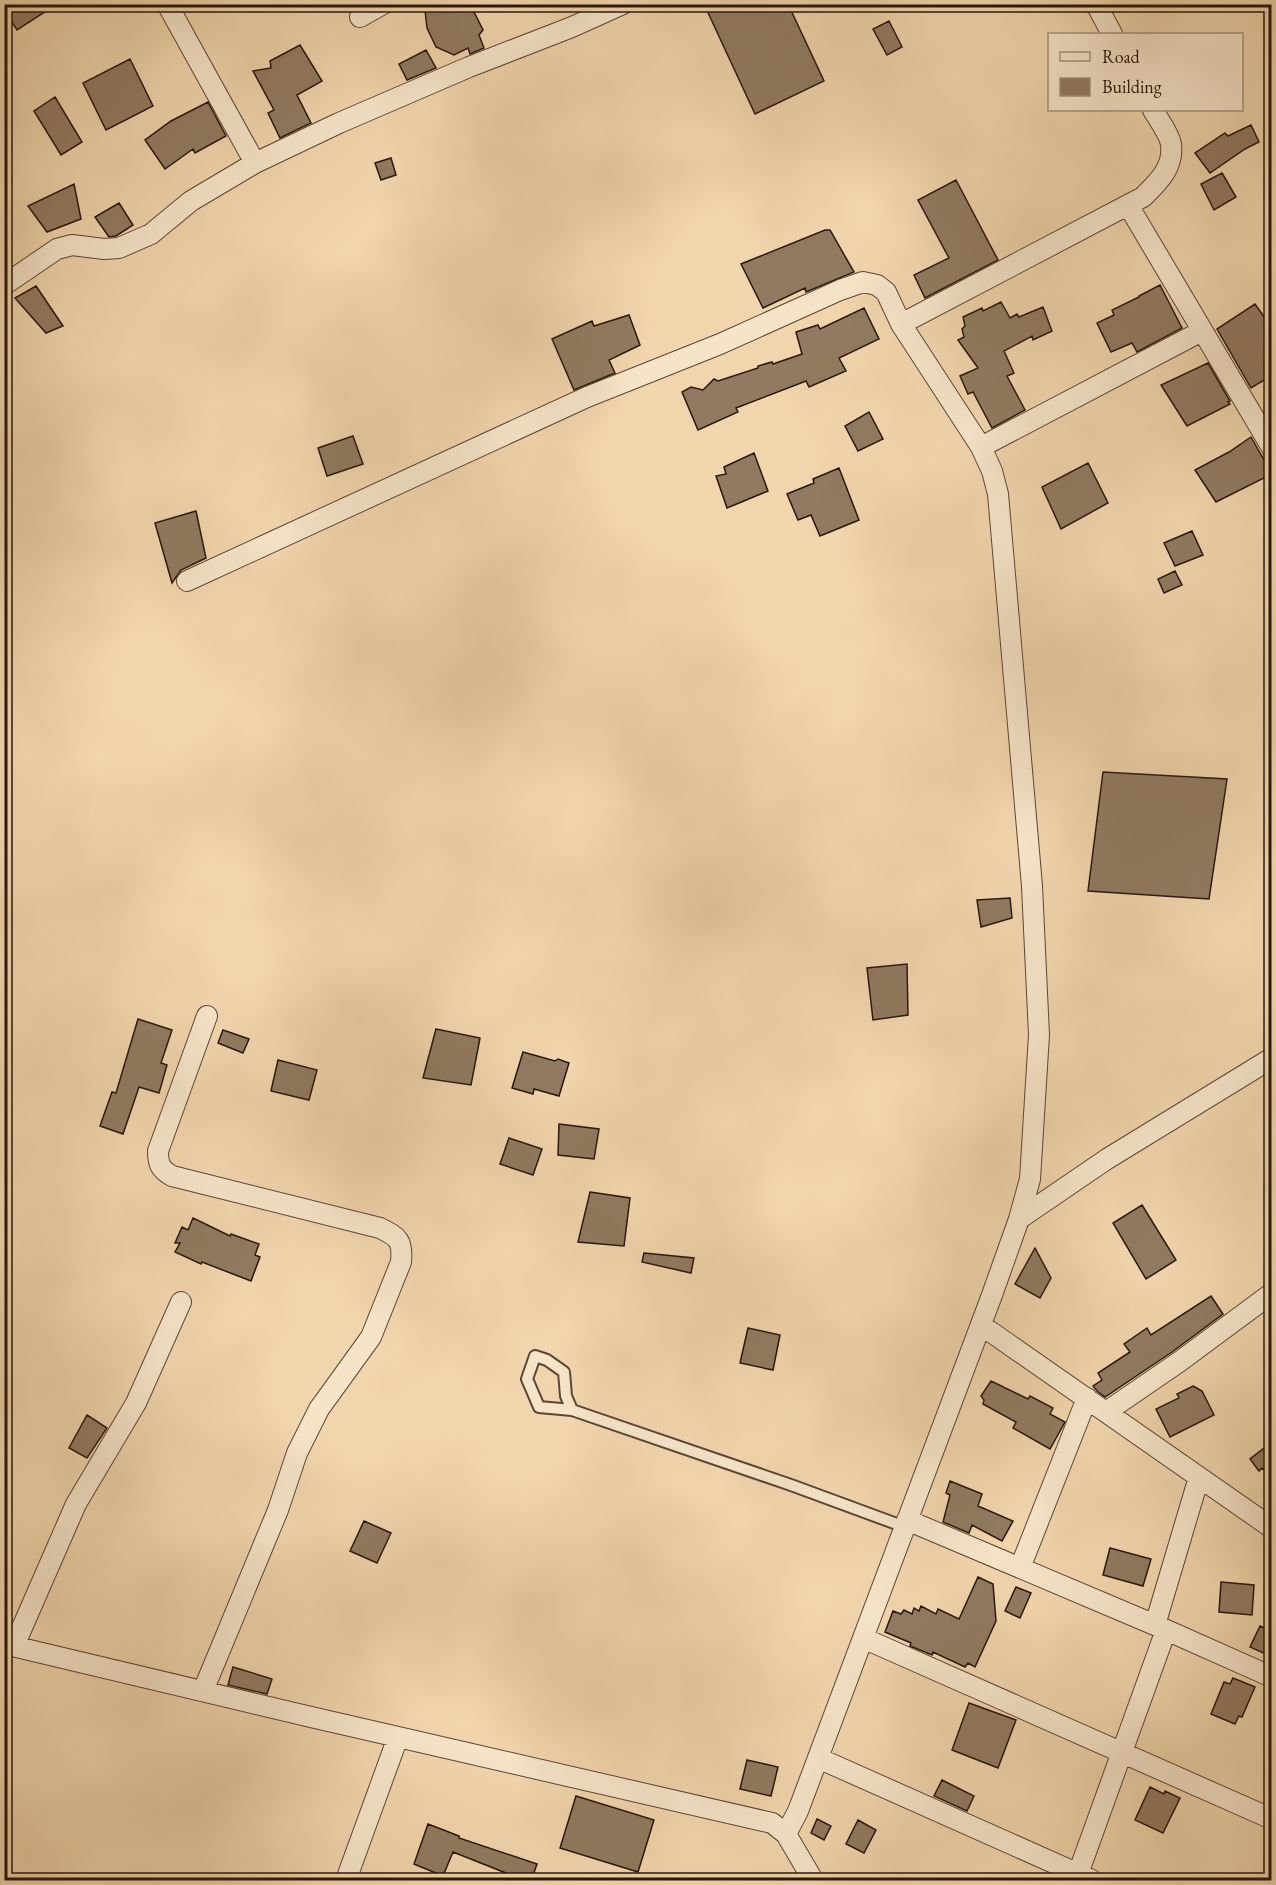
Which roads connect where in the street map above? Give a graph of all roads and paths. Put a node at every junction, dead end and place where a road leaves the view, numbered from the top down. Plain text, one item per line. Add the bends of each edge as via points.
1 (167, 4) edge
2 (383, 4) edge
3 (624, 4) edge
4 (1096, 4) edge
5 (360, 17) dead end
6 (1111, 33) edge
7 (1154, 111) edge
8 (255, 163) junction
9 (1128, 205) junction
10 (4, 285) edge
11 (901, 324) junction
12 (1202, 331) junction
13 (981, 447) junction
14 (1272, 447) edge
15 (188, 581) dead end
16 (207, 1016) dead end
17 (1272, 1058) edge
18 (1019, 1219) junction
19 (1272, 1293) edge
20 (181, 1302) dead end
21 (981, 1325) junction
22 (1086, 1398) junction
23 (572, 1410) junction
24 (1106, 1412) junction
25 (1199, 1477) junction
26 (906, 1523) junction
27 (1272, 1528) edge
28 (1020, 1568) junction
29 (1161, 1627) junction
30 (863, 1638) junction
31 (9, 1645) edge
32 (1272, 1677) edge
33 (203, 1691) junction
34 (398, 1737) junction
35 (1122, 1753) junction
36 (819, 1758) junction
37 (1272, 1819) edge
38 (786, 1834) junction
39 (1085, 1877) edge
40 (346, 1881) edge
41 (813, 1881) edge

1 - 8 street
2 - 5 street
3 - 8 street via 339,123
4 - 6 street
7 - 9 street via 1171,142 1170,162 1161,179
8 - 10 street via 191,201 151,234 119,248 72,245 57,249
9 - 11 street
9 - 12 street
11 - 13 street
11 - 15 street via 886,292 877,285 863,282 840,290 587,397
12 - 13 street
12 - 14 street
13 - 18 street via 998,494 1033,909 1039,1035 1030,1179
16 - 33 street via 158,1150 161,1170 380,1228 396,1236 402,1248 401,1262 371,1337 319,1409 297,1453 278,1510
17 - 18 street via 1107,1159
18 - 21 street
19 - 24 street
20 - 31 street via 136,1403 76,1504
21 - 22 street
21 - 26 street
22 - 24 street
22 - 28 street
23 - 23 lane via 539,1407 527,1379 535,1356 564,1372
23 - 26 lane
24 - 25 street
25 - 27 street
25 - 29 street
26 - 28 street
26 - 30 street
28 - 29 street
29 - 32 street
29 - 35 street
30 - 35 street
30 - 36 street
31 - 33 street
33 - 34 street
34 - 38 street via 772,1824
34 - 40 street
35 - 37 street
35 - 39 street
36 - 38 street
36 - 39 street
38 - 41 street

